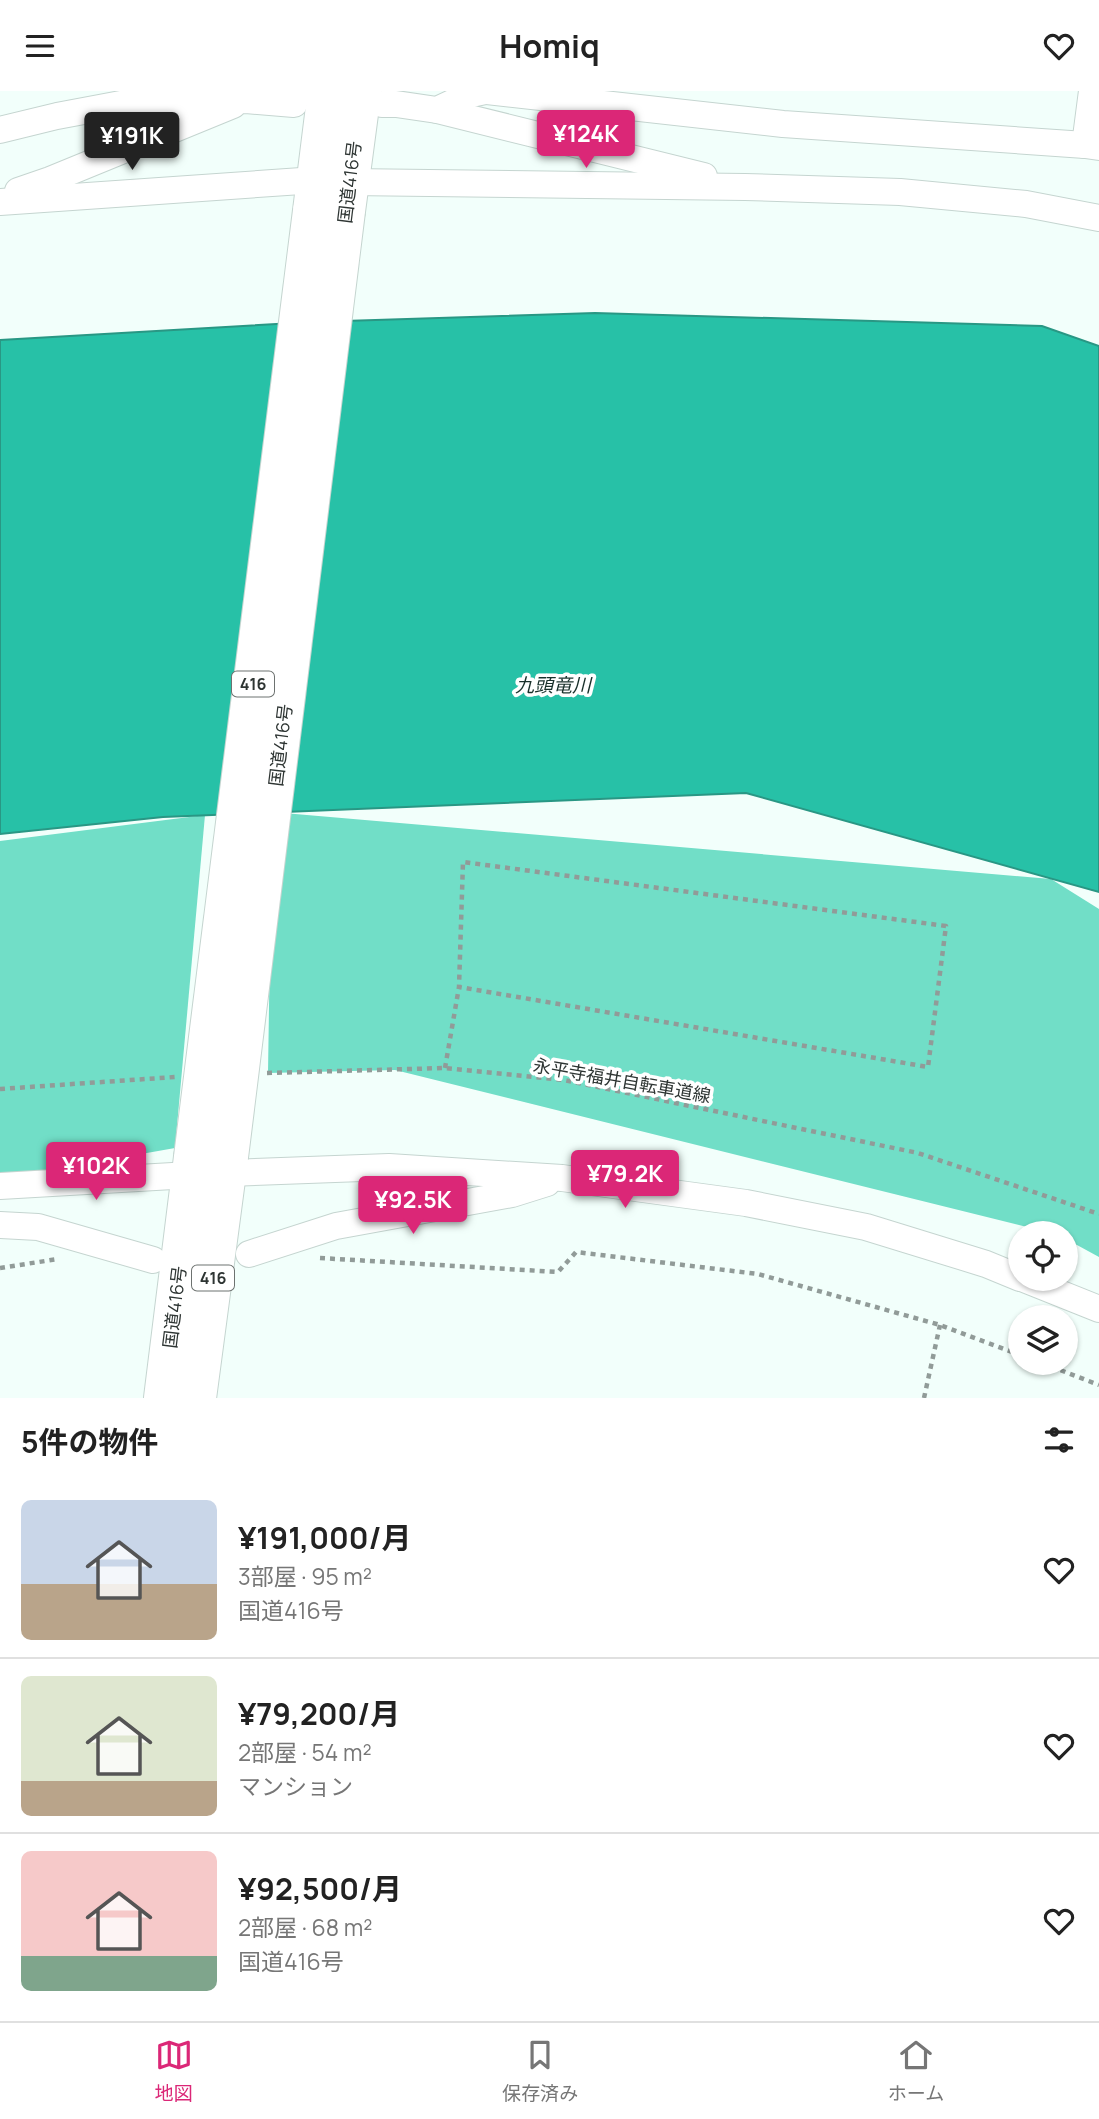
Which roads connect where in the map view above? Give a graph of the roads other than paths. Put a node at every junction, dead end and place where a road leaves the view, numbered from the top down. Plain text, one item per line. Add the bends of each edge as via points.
1 (486, 91) edge
2 (1092, 91) edge
3 (384, 97) edge
4 (305, 98) edge
5 (246, 100) junction
6 (437, 110) junction
7 (0, 130) edge
8 (1092, 146) edge
9 (745, 187) junction
10 (331, 196) junction
11 (0, 199) edge
12 (1099, 218) edge
13 (210, 1165) junction
14 (562, 1178) junction
15 (0, 1186) edge
16 (0, 1225) edge
17 (249, 1254) dead end
18 (153, 1260) dead end
19 (1008, 1273) edge
20 (1054, 1291) edge
21 (1099, 1309) edge
22 (163, 1398) edge
23 (197, 1398) edge

1 - 6 street
1 - 8 street via 783,124
2 - 8 street
3 - 6 street
3 - 10 highway, 国道416号 / 416
4 - 5 street
4 - 10 highway, 国道416号 / 416
5 - 7 street via 137,101
5 - 11 street
6 - 9 street
9 - 10 street
9 - 12 street via 912,193 1026,204
10 - 11 street
10 - 13 highway, 国道416号 / 416, bridge
13 - 14 street via 388,1167
13 - 15 street
13 - 22 highway, 国道416号 / 416
13 - 23 highway, 国道416号 / 416
14 - 17 street via 513,1194 337,1226
14 - 19 street via 746,1203 866,1227
16 - 18 street via 38,1227
20 - 21 street

